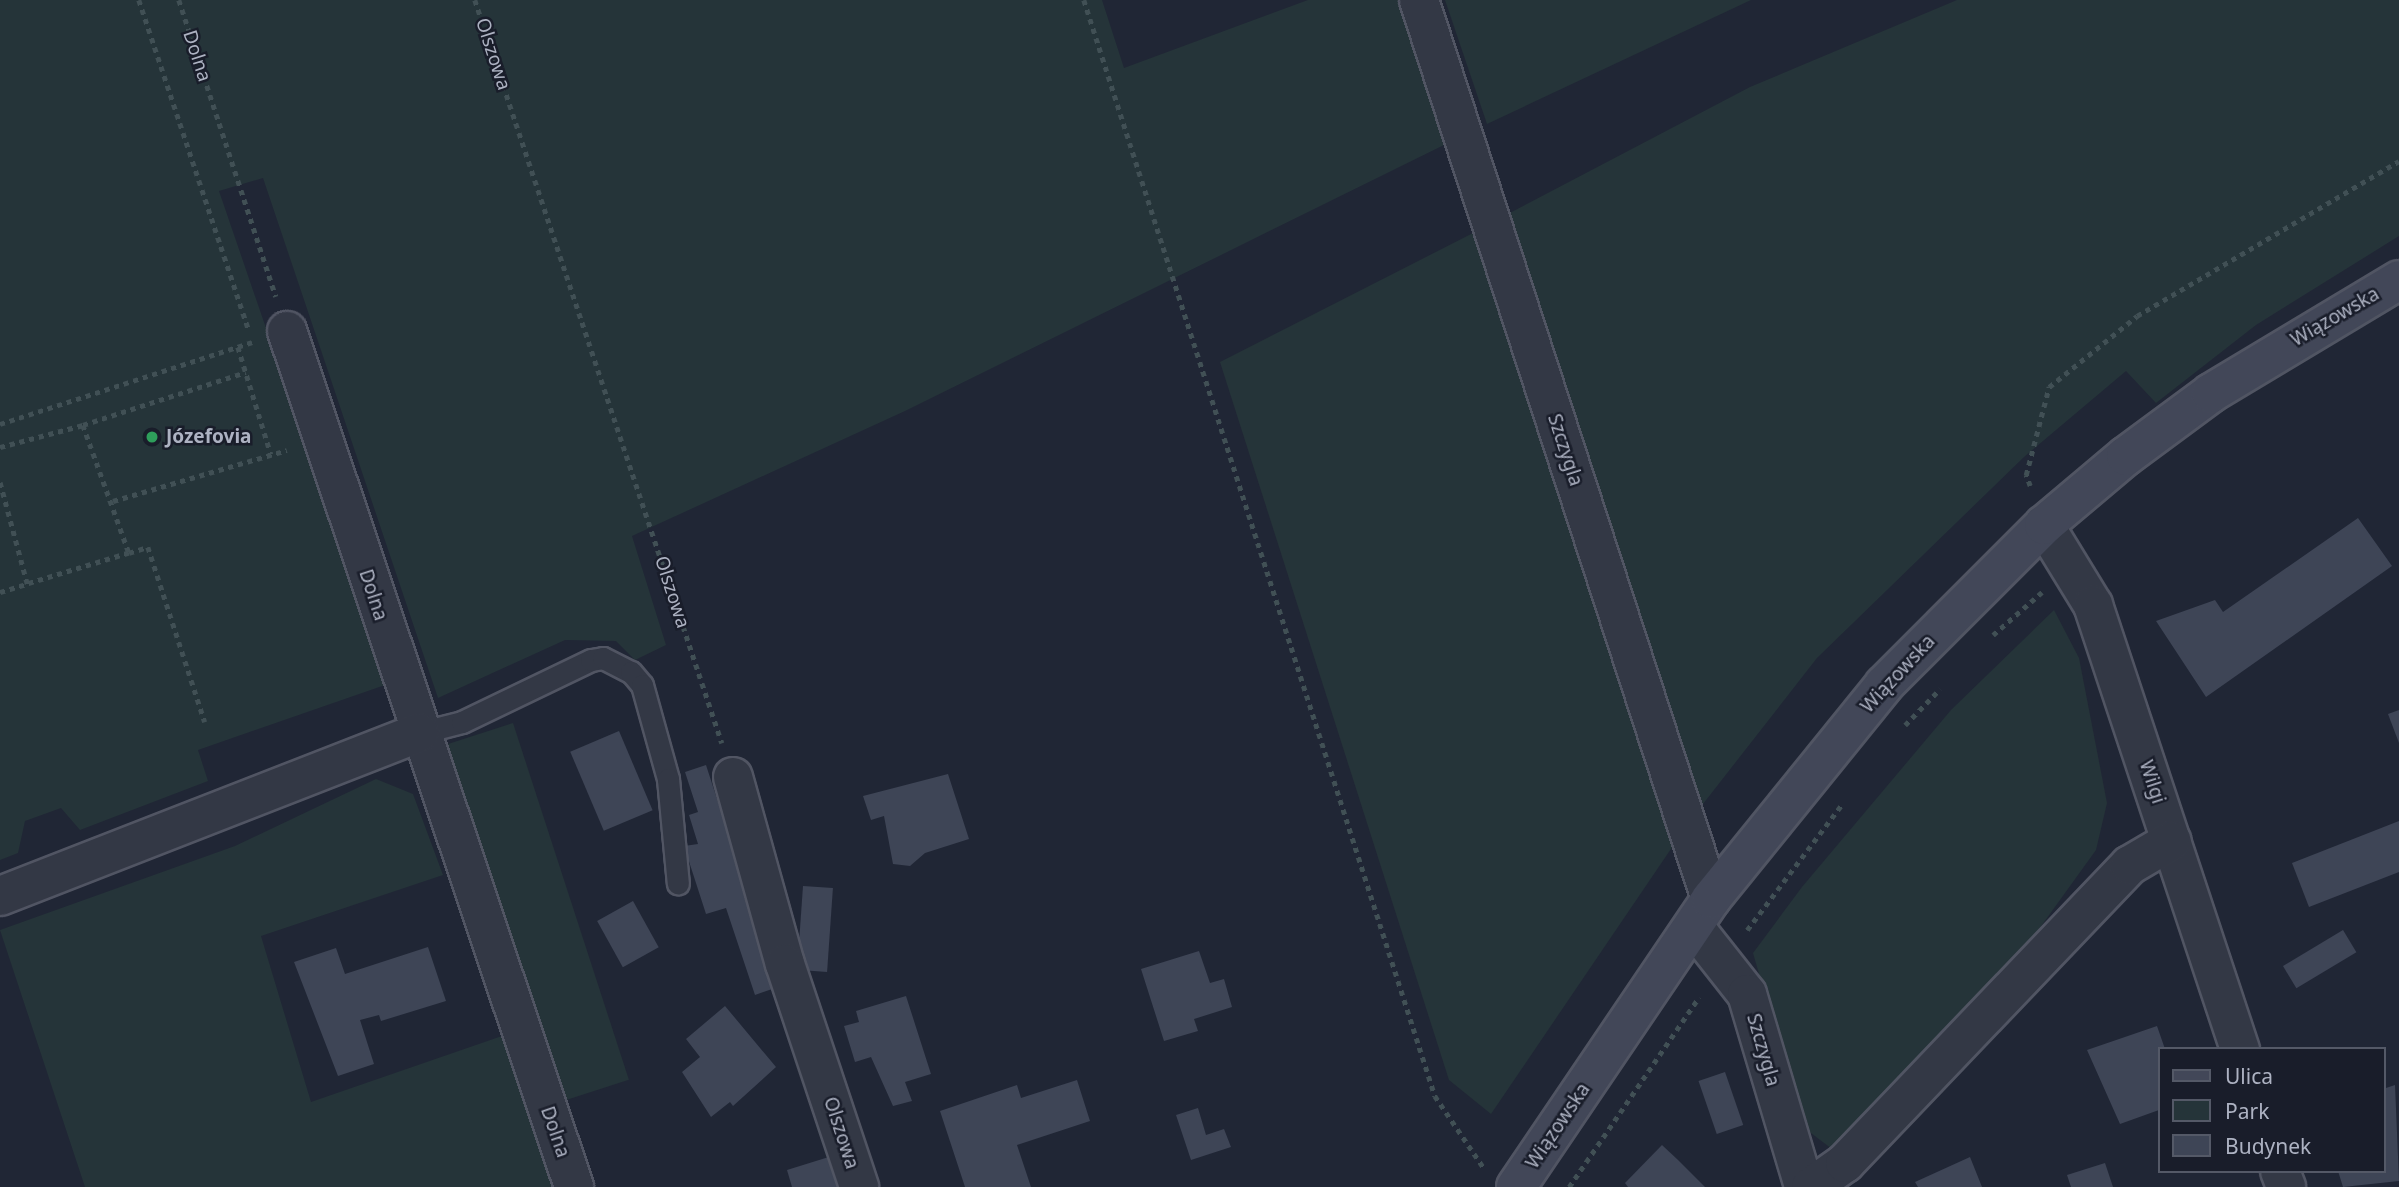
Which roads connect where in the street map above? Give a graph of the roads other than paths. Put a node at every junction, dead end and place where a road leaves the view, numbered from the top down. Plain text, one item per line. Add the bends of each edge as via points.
1 (1419, 0) edge
2 (2399, 280) edge
3 (287, 331) road end
4 (2045, 525) junction
5 (419, 733) junction
6 (733, 777) road end
7 (2171, 841) junction
8 (678, 884) dead end
9 (0, 896) edge
10 (1703, 913) junction
11 (2239, 1047) edge
12 (1503, 1180) edge
13 (574, 1187) edge
14 (859, 1187) edge
15 (1804, 1187) edge
16 (1811, 1187) edge

1 - 10 street, Szczygla
2 - 4 main road, Wiązowska via 2211,393
3 - 5 street, Dolna
4 - 7 street, Wilgi via 2093,605
4 - 10 main road, Wiązowska via 1884,685
5 - 8 lane via 463,722 591,660 603,658 631,672 642,685 668,779
5 - 9 street
5 - 13 street, Dolna
6 - 14 street, Olszowa via 785,964
7 - 11 street, Wilgi
7 - 16 street via 2130,865 1845,1163
10 - 12 main road, Wiązowska
10 - 15 street, Szczygla via 1722,962 1747,994

